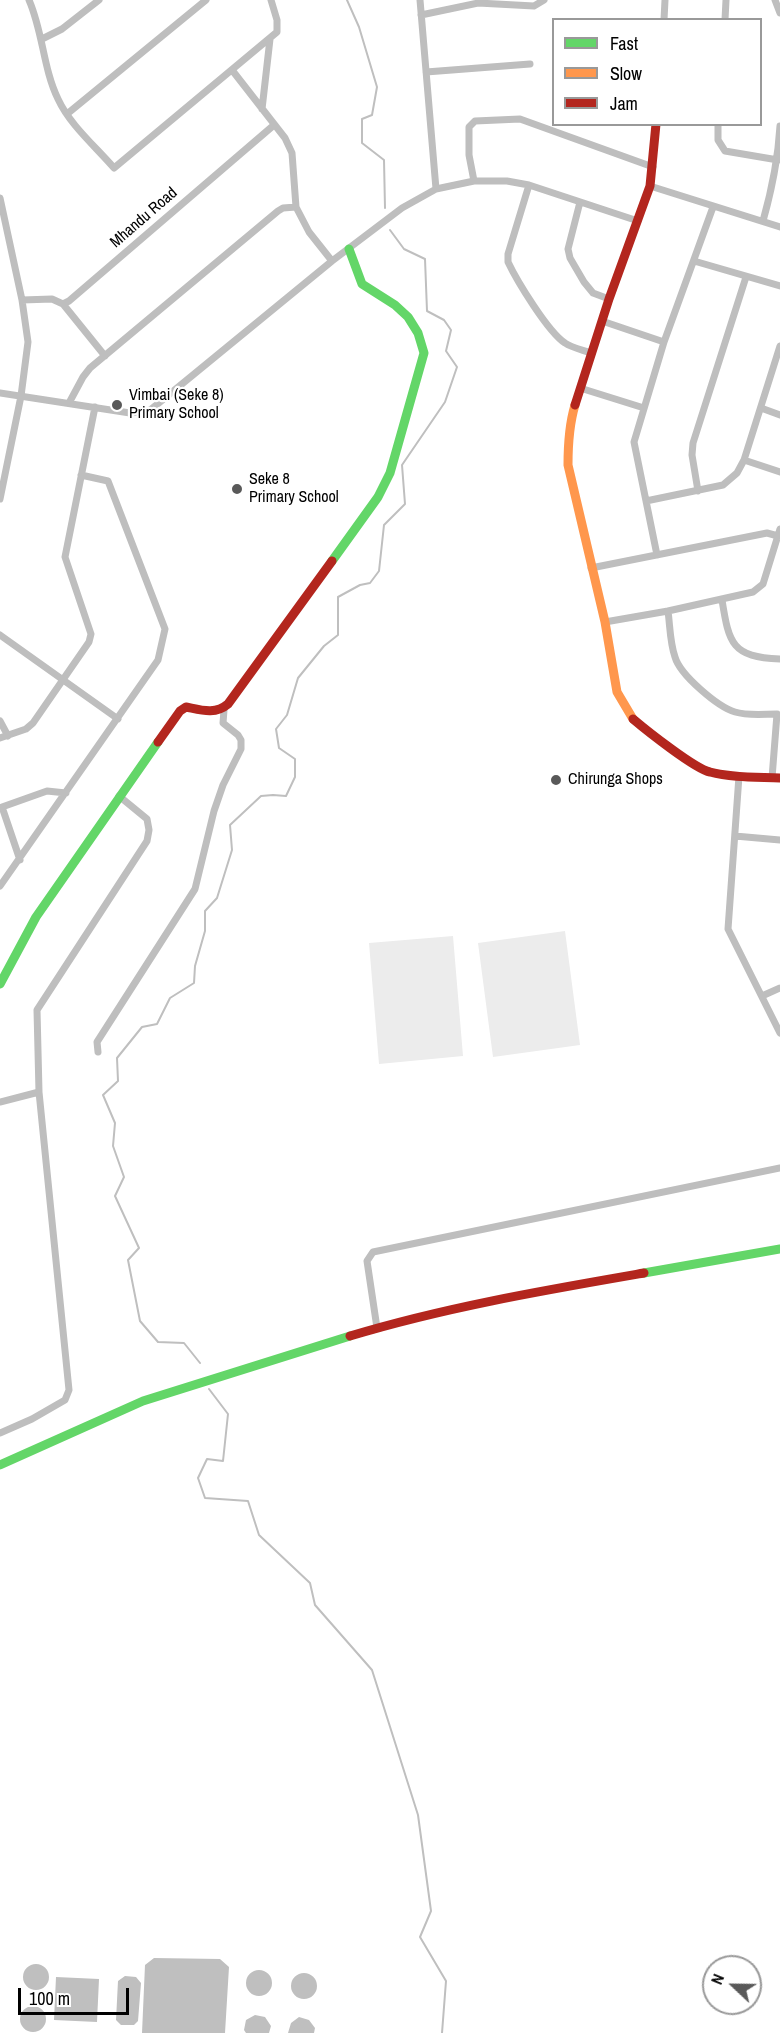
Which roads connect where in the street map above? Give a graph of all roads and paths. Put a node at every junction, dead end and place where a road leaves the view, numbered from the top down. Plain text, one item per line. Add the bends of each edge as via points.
1 (29, 0) edge
2 (99, 0) edge
3 (206, 0) edge
4 (271, 0) edge
5 (420, 0) edge
6 (544, 0) edge
7 (665, 0) edge
8 (726, 0) edge
9 (775, 0) edge
10 (780, 14) edge
11 (421, 15) junction
12 (664, 18) edge
13 (725, 18) edge
14 (42, 39) junction
15 (270, 39) junction
16 (530, 64) dead end
17 (232, 70) junction
18 (426, 72) junction
19 (262, 109) junction
20 (67, 114) junction
21 (274, 125) junction
22 (656, 126) edge
23 (718, 126) edge
24 (780, 126) edge
25 (778, 160) junction
26 (653, 167) junction
27 (474, 181) junction
28 (529, 185) junction
29 (650, 186) junction
30 (436, 189) junction
31 (0, 198) edge
32 (580, 202) junction
33 (296, 207) junction
34 (713, 207) junction
35 (638, 221) junction
36 (763, 221) junction
37 (780, 227) edge
38 (349, 249) junction
39 (332, 261) junction
40 (694, 261) junction
41 (746, 276) junction
42 (780, 286) edge
43 (609, 298) junction
44 (22, 300) junction
45 (63, 304) junction
46 (602, 321) junction
47 (664, 342) junction
48 (780, 346) edge
49 (591, 353) junction
50 (105, 356) junction
51 (580, 388) junction
52 (0, 393) edge
53 (21, 396) junction
54 (69, 403) junction
55 (95, 407) junction
56 (644, 408) junction
57 (760, 408) junction
58 (780, 415) edge
59 (744, 460) junction
60 (4, 464) edge
61 (780, 472) edge
62 (81, 475) junction
63 (698, 490) junction
64 (0, 499) edge
65 (646, 501) junction
66 (779, 532) edge
67 (657, 555) junction
68 (591, 568) junction
69 (722, 600) junction
70 (668, 612) junction
71 (605, 622) junction
72 (0, 635) edge
73 (780, 659) edge
74 (63, 679) junction
75 (224, 710) junction
76 (778, 714) edge
77 (118, 719) junction
78 (0, 721) edge
79 (4, 737) edge
80 (739, 776) junction
81 (776, 778) edge
82 (66, 793) junction
83 (119, 796) junction
84 (735, 836) junction
85 (780, 840) edge
86 (20, 860) junction
87 (0, 886) edge
88 (0, 984) edge
89 (780, 988) edge
90 (762, 996) junction
91 (780, 1033) edge
92 (98, 1052) dead end
93 (39, 1092) junction
94 (0, 1102) edge
95 (780, 1168) edge
96 (780, 1248) edge
97 (377, 1328) junction
98 (0, 1433) edge
99 (0, 1465) edge

1 - 14 street
2 - 14 street via 62,29
3 - 20 street
4 - 15 street via 278,27
5 - 11 street
6 - 11 street via 534,6 478,3
7 - 12 street
8 - 13 street
9 - 10 street
11 - 18 street
14 - 20 street via 49,74
15 - 17 street
15 - 19 street
16 - 18 street
17 - 19 street
17 - 20 street via 114,168
18 - 30 street
19 - 21 street
21 - 33 street via 291,153
21 - 45 street, Mhandu Road
22 - 26 street
23 - 25 street via 718,140 725,151
24 - 25 street
25 - 36 street
26 - 27 street via 520,119 500,119 475,121 469,128
26 - 29 street
27 - 28 street
27 - 30 street
28 - 32 street
28 - 49 street via 508,262 554,334 567,345
29 - 34 street
29 - 35 street
30 - 38 street via 402,208
31 - 44 street
32 - 35 street
32 - 43 street via 568,249 570,258 593,293
33 - 39 street via 309,232
33 - 50 street via 278,211
34 - 36 street
34 - 40 street
35 - 43 street
36 - 37 street
38 - 39 street
38 - 75 street via 366,288 411,318 424,353 396,455 378,497
39 - 55 street via 149,411 130,413
40 - 41 street
40 - 47 street
41 - 42 street
41 - 63 street via 693,442
43 - 46 street
44 - 45 street via 52,299
44 - 53 street via 28,342
45 - 50 street
46 - 47 street
46 - 49 street
47 - 56 street
48 - 57 street
49 - 51 street
50 - 54 street via 83,377
51 - 56 street
51 - 68 street via 571,418 568,465
52 - 53 street
53 - 54 street
53 - 60 street
54 - 55 street
55 - 62 street
56 - 65 street via 634,442
57 - 58 street
57 - 59 street
59 - 61 street
59 - 63 street via 731,480
60 - 64 street
62 - 74 street via 65,557 91,634
62 - 77 street via 108,481 165,630 158,660
63 - 65 street
65 - 67 street
66 - 67 street
66 - 69 street via 759,589
67 - 68 street
68 - 71 street
69 - 70 street
69 - 73 street via 731,639 754,657
70 - 71 street
70 - 76 street via 675,658 684,674 724,708 747,714
71 - 80 street via 617,692 634,720 708,772
72 - 74 street
74 - 77 street
74 - 79 street via 33,723
75 - 83 street via 186,707 180,711
75 - 92 street via 223,723 238,735 241,748 214,811 195,889 97,1042
76 - 81 street
77 - 82 street
78 - 79 street
80 - 81 street
80 - 84 street
82 - 86 street
82 - 86 street via 47,791 2,807
83 - 88 street via 36,916
83 - 93 street via 147,819 147,841 37,1010
84 - 85 street
84 - 90 street via 728,929
86 - 87 street
89 - 90 street
90 - 91 street
93 - 94 street
93 - 98 street via 69,1390 65,1400
95 - 97 street via 373,1252 367,1261
96 - 97 street via 503,1298
97 - 99 street via 143,1401

